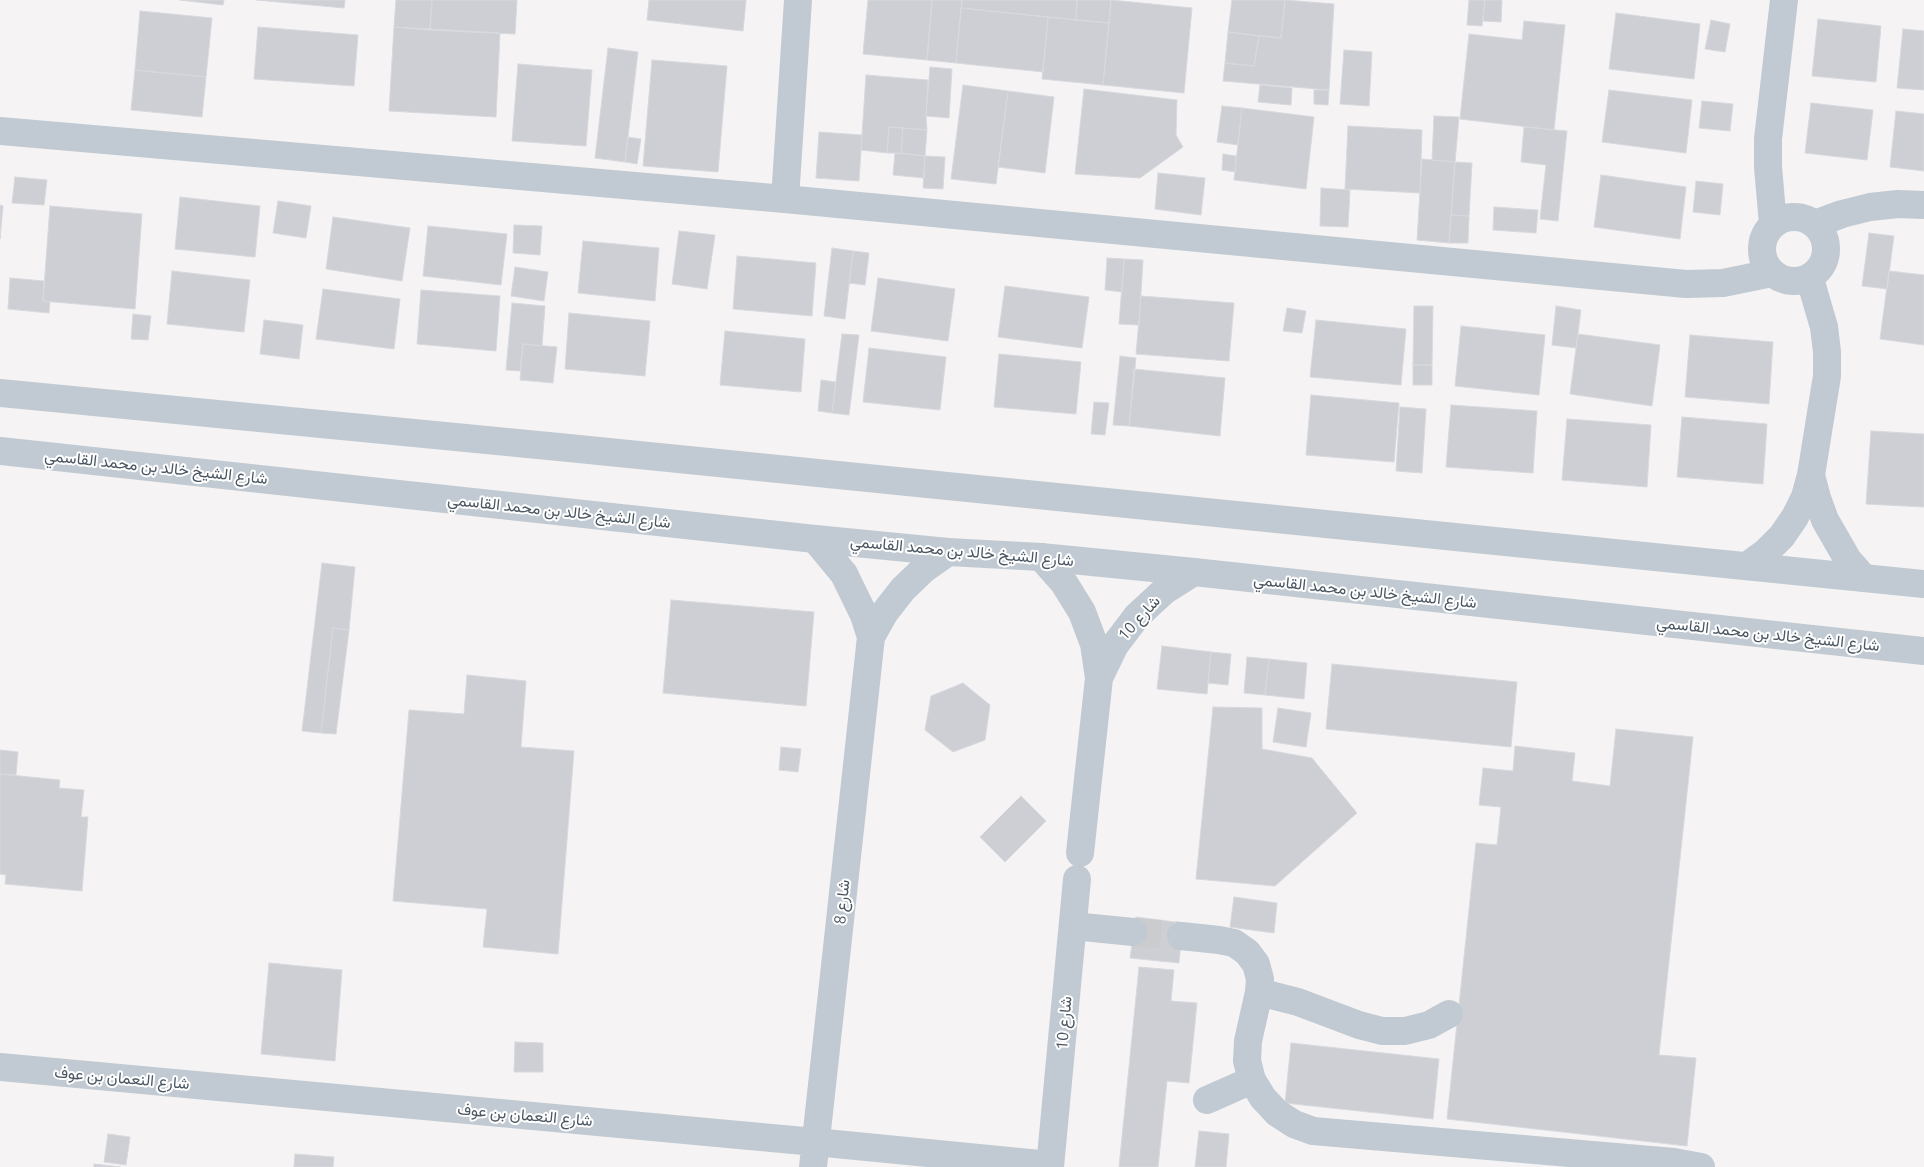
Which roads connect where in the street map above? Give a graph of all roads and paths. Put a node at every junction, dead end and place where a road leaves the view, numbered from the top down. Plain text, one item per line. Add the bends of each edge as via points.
1 (798, 0) edge
2 (1784, 0) edge
3 (0, 131) edge
4 (785, 199) junction
5 (1924, 205) edge
6 (1773, 224) junction
7 (1815, 224) junction
8 (1772, 273) junction
9 (1810, 279) junction
10 (0, 393) edge
11 (0, 451) edge
12 (1811, 475) junction
13 (815, 539) junction
14 (948, 552) junction
15 (1041, 557) junction
16 (1748, 565) junction
17 (1194, 572) junction
18 (1864, 578) junction
19 (1924, 584) edge
20 (871, 637) junction
21 (1924, 651) edge
22 (1099, 678) junction
23 (1073, 926) junction
24 (1133, 932) tunnel mouth
25 (1181, 936) tunnel mouth
26 (1259, 992) junction
27 (1449, 1014) dead end
28 (0, 1067) edge
29 (1252, 1080) junction
30 (1207, 1100) dead end
31 (814, 1154) edge
32 (1509, 1158) edge
33 (1050, 1166) edge
34 (1701, 1167) edge

1 - 4 street
2 - 6 street via 1768,138
3 - 4 street
4 - 8 street via 1686,284 1724,284
5 - 7 street via 1870,207
6 - 7 street via 1794,216
6 - 8 street via 1766,232 1762,249 1763,258
7 - 9 street via 1827,245 1826,258 1822,268
8 - 9 street via 1794,282
9 - 12 street via 1824,326 1827,352 1827,376
10 - 16 street
11 - 13 street, شارع الشيخ خالد بن محمد القاسمي
12 - 16 street via 1805,497 1791,523 1766,552
12 - 18 street via 1824,520 1848,560
13 - 14 street, شارع الشيخ خالد بن محمد القاسمي
13 - 20 street, شارع 8 via 844,574
14 - 15 street, شارع الشيخ خالد بن محمد القاسمي
14 - 20 street, شارع 8 via 903,589
15 - 17 street, شارع الشيخ خالد بن محمد القاسمي
15 - 22 street, شارع 10 via 1064,583 1082,612 1094,644
16 - 18 street
17 - 21 street, شارع الشيخ خالد بن محمد القاسمي
17 - 22 street, شارع 10 via 1164,591 1137,616 1115,645
18 - 19 street
20 - 31 street, شارع 8
22 - 23 street, شارع 10
23 - 24 street
23 - 33 street, شارع 10
25 - 26 street via 1234,943 1247,952 1256,964
26 - 27 street via 1382,1031 1405,1031 1429,1025
26 - 29 street via 1248,1040 1247,1062
28 - 31 street, شارع النعمان بن عوف
29 - 30 street
29 - 32 street via 1277,1113 1313,1131
31 - 33 street, شارع النعمان بن عوف
32 - 34 street via 1674,1162

